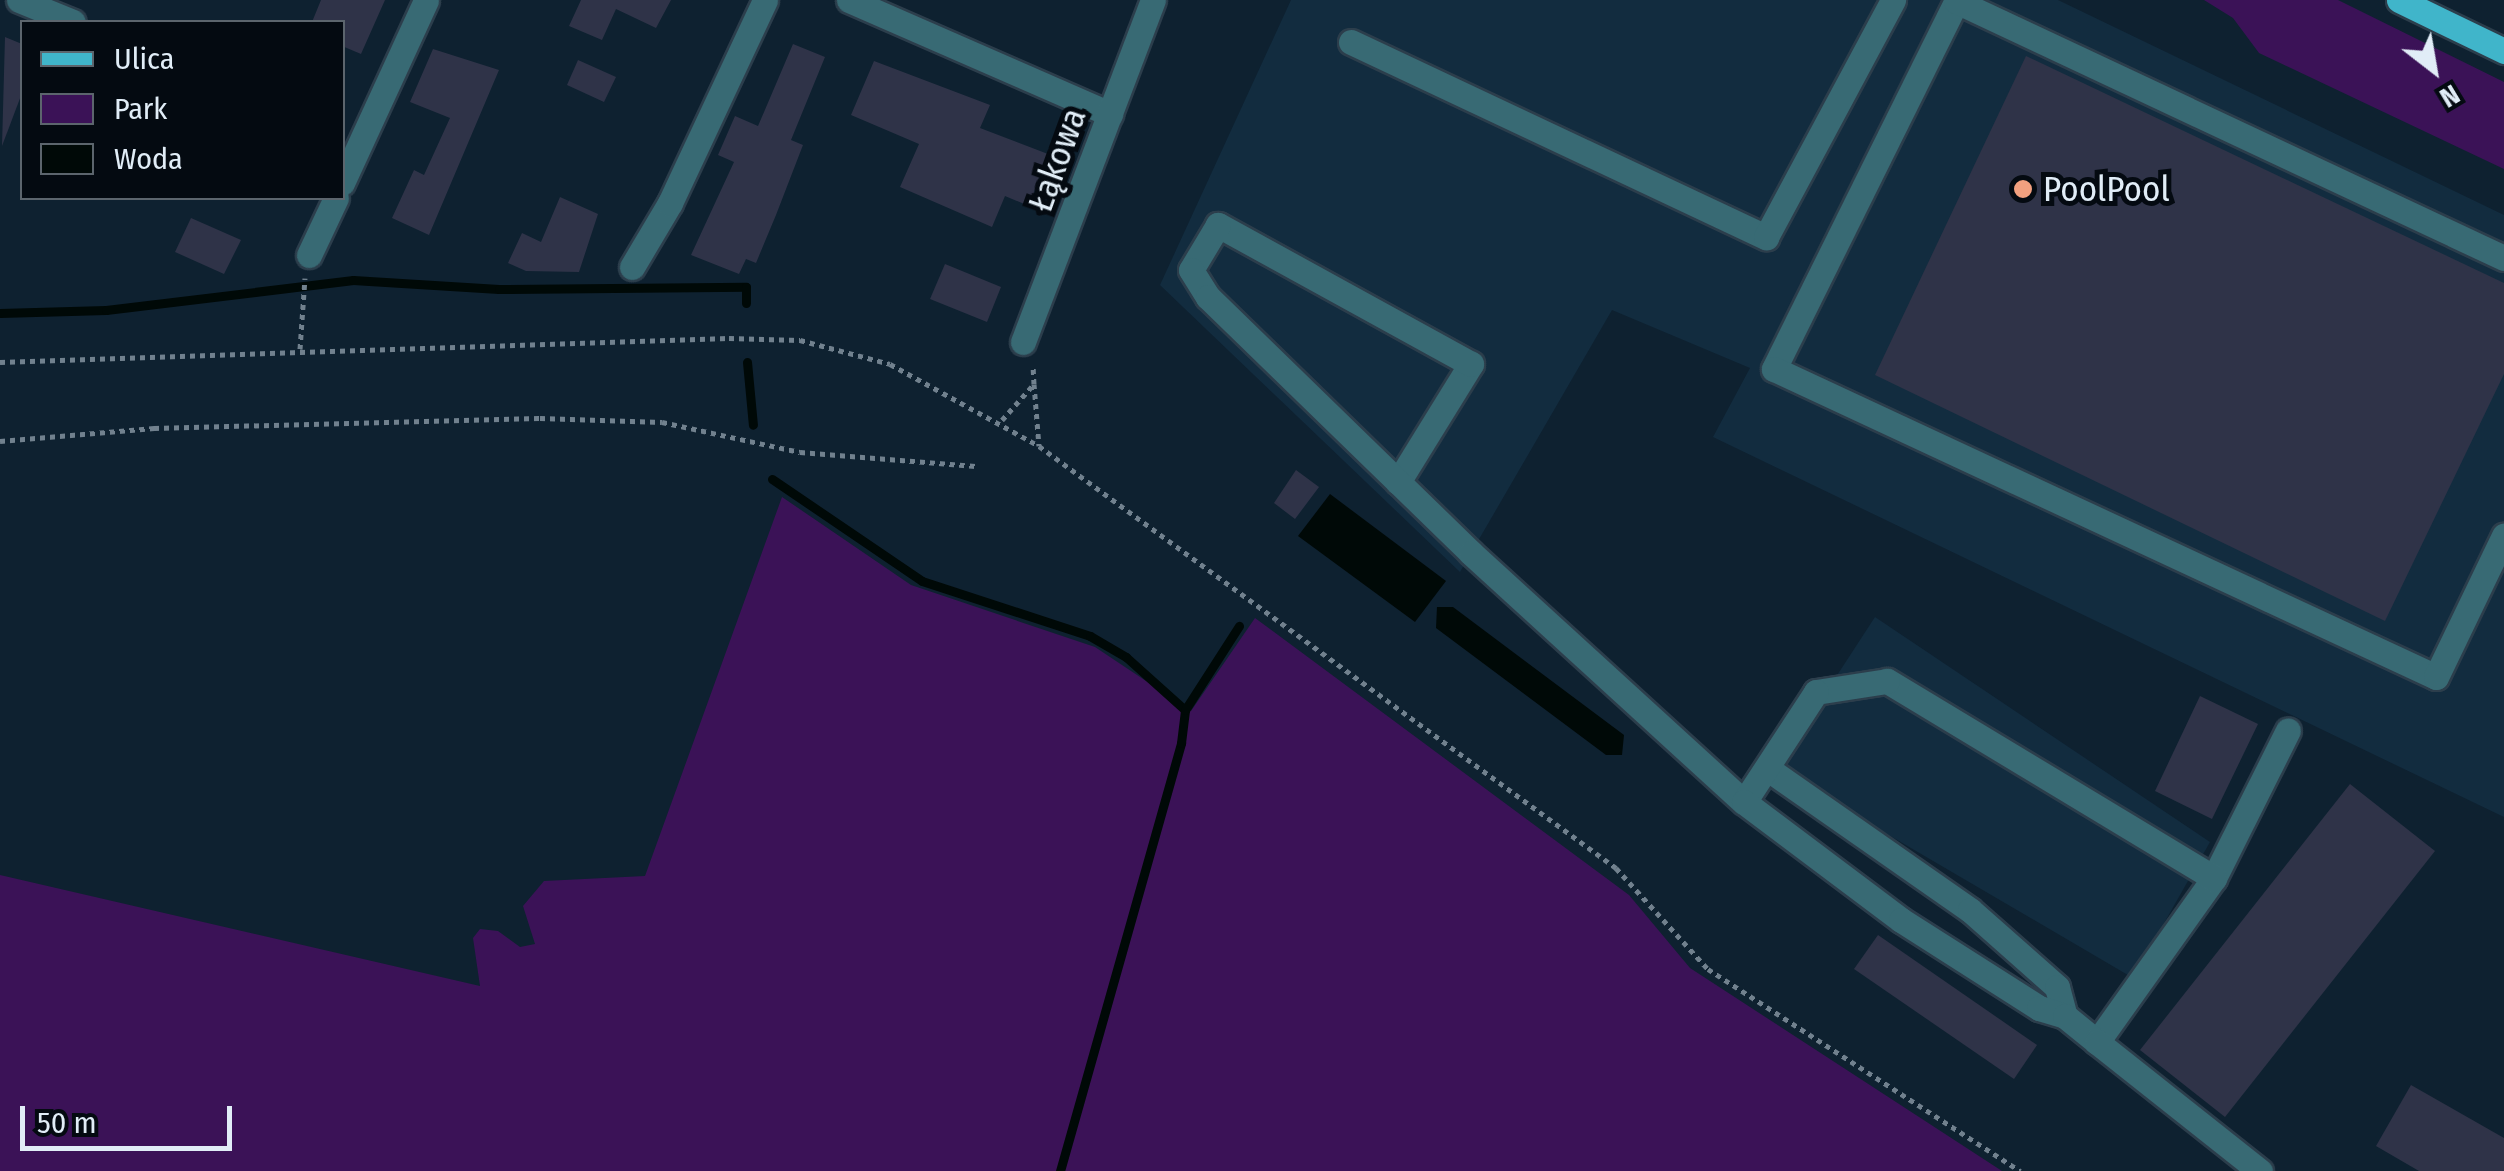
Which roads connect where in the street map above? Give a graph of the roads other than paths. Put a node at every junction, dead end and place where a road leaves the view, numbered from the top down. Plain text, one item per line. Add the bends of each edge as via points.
1 (4, 0) edge
2 (19, 0) edge
3 (426, 0) edge
4 (765, 0) edge
5 (849, 0) edge
6 (1153, 0) edge
7 (1893, 0) edge
8 (2398, 0) edge
9 (1956, 1) edge
10 (0, 11) edge
11 (68, 20) edge
12 (1351, 42) dead end
13 (2504, 51) edge
14 (1110, 114) junction
15 (345, 176) edge
16 (335, 200) edge
17 (2504, 258) edge
18 (632, 267) dead end
19 (307, 268) road end
20 (1023, 342) road end
21 (1398, 482) junction
22 (2504, 536) edge
23 (2288, 730) dead end
24 (1768, 769) junction
25 (1744, 802) junction
26 (2214, 878) junction
27 (2065, 1016) junction
28 (2098, 1042) junction
29 (2260, 1171) edge

1 - 10 street
2 - 11 street
3 - 15 street
4 - 18 street via 670,203
5 - 14 street
6 - 14 street, Łąkowa
7 - 12 street via 1766,237
8 - 13 main road
9 - 17 street
9 - 22 street via 1774,369 2436,677
14 - 20 street, Łąkowa
16 - 19 street
21 - 21 street via 1208,297 1191,270 1218,225 1471,364
21 - 25 street
23 - 26 street
24 - 25 street
24 - 26 street via 1816,692 1887,681
24 - 27 street via 1970,910 2057,987
25 - 27 street via 1901,920 2039,1008
26 - 28 street
27 - 28 street
28 - 29 street

